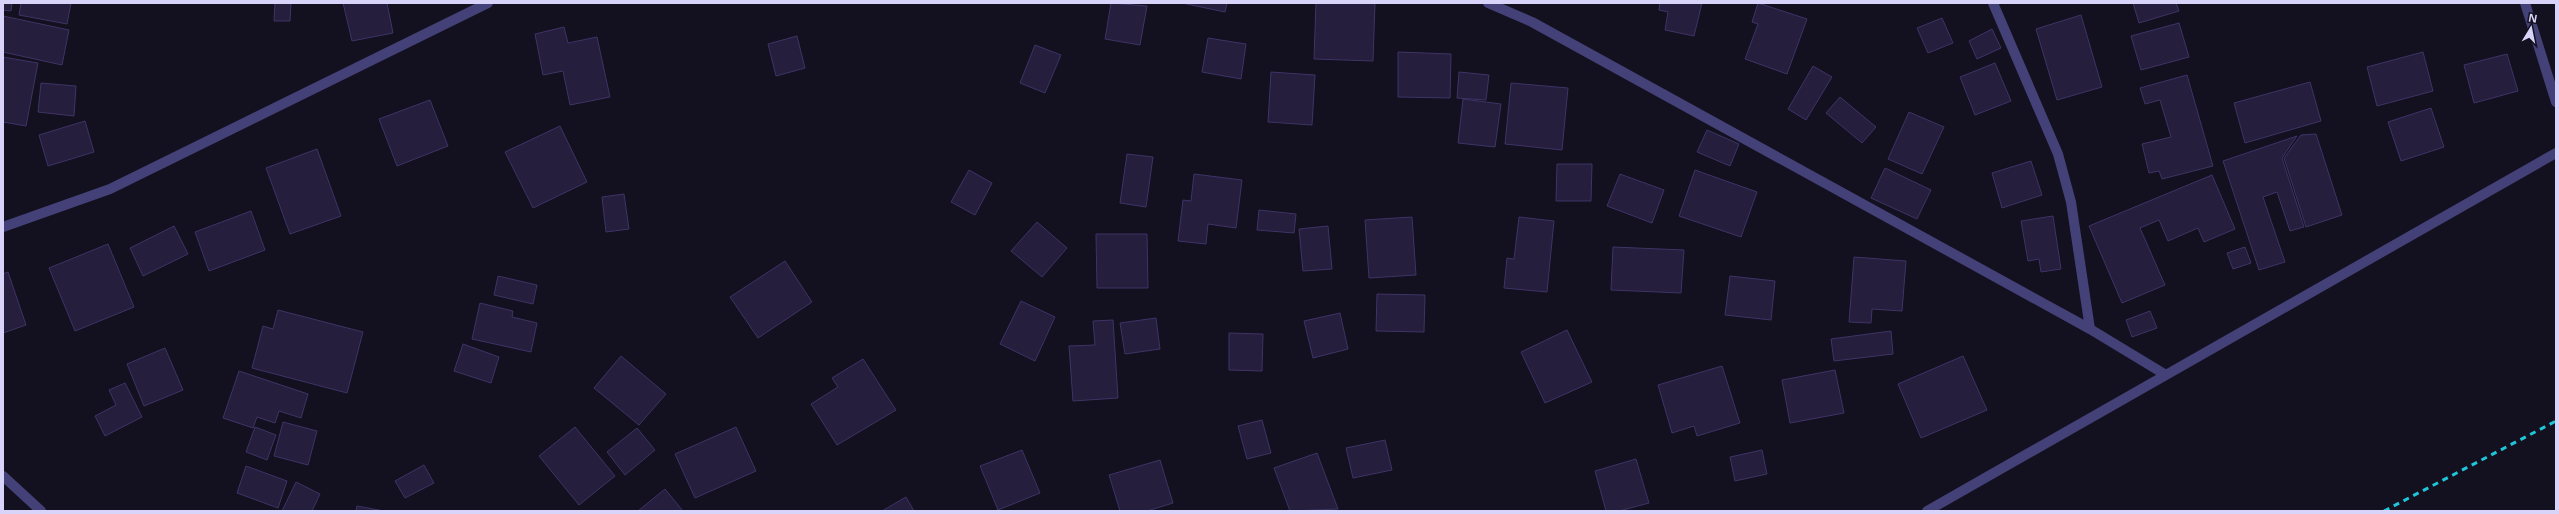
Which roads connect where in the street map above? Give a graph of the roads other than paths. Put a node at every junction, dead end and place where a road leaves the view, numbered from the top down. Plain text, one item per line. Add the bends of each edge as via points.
1 (488, 3) edge
2 (1488, 3) edge
3 (1993, 3) edge
4 (2525, 3) edge
5 (2556, 102) edge
6 (2556, 153) edge
7 (3, 227) edge
8 (2090, 329) junction
9 (2166, 375) junction
10 (3, 476) edge
11 (41, 511) edge
12 (1927, 511) edge

1 - 7 street via 110,189
2 - 8 street via 1532,22
3 - 8 street via 2058,154 2071,202
4 - 5 street
6 - 9 street
8 - 9 street
9 - 12 street
10 - 11 street

